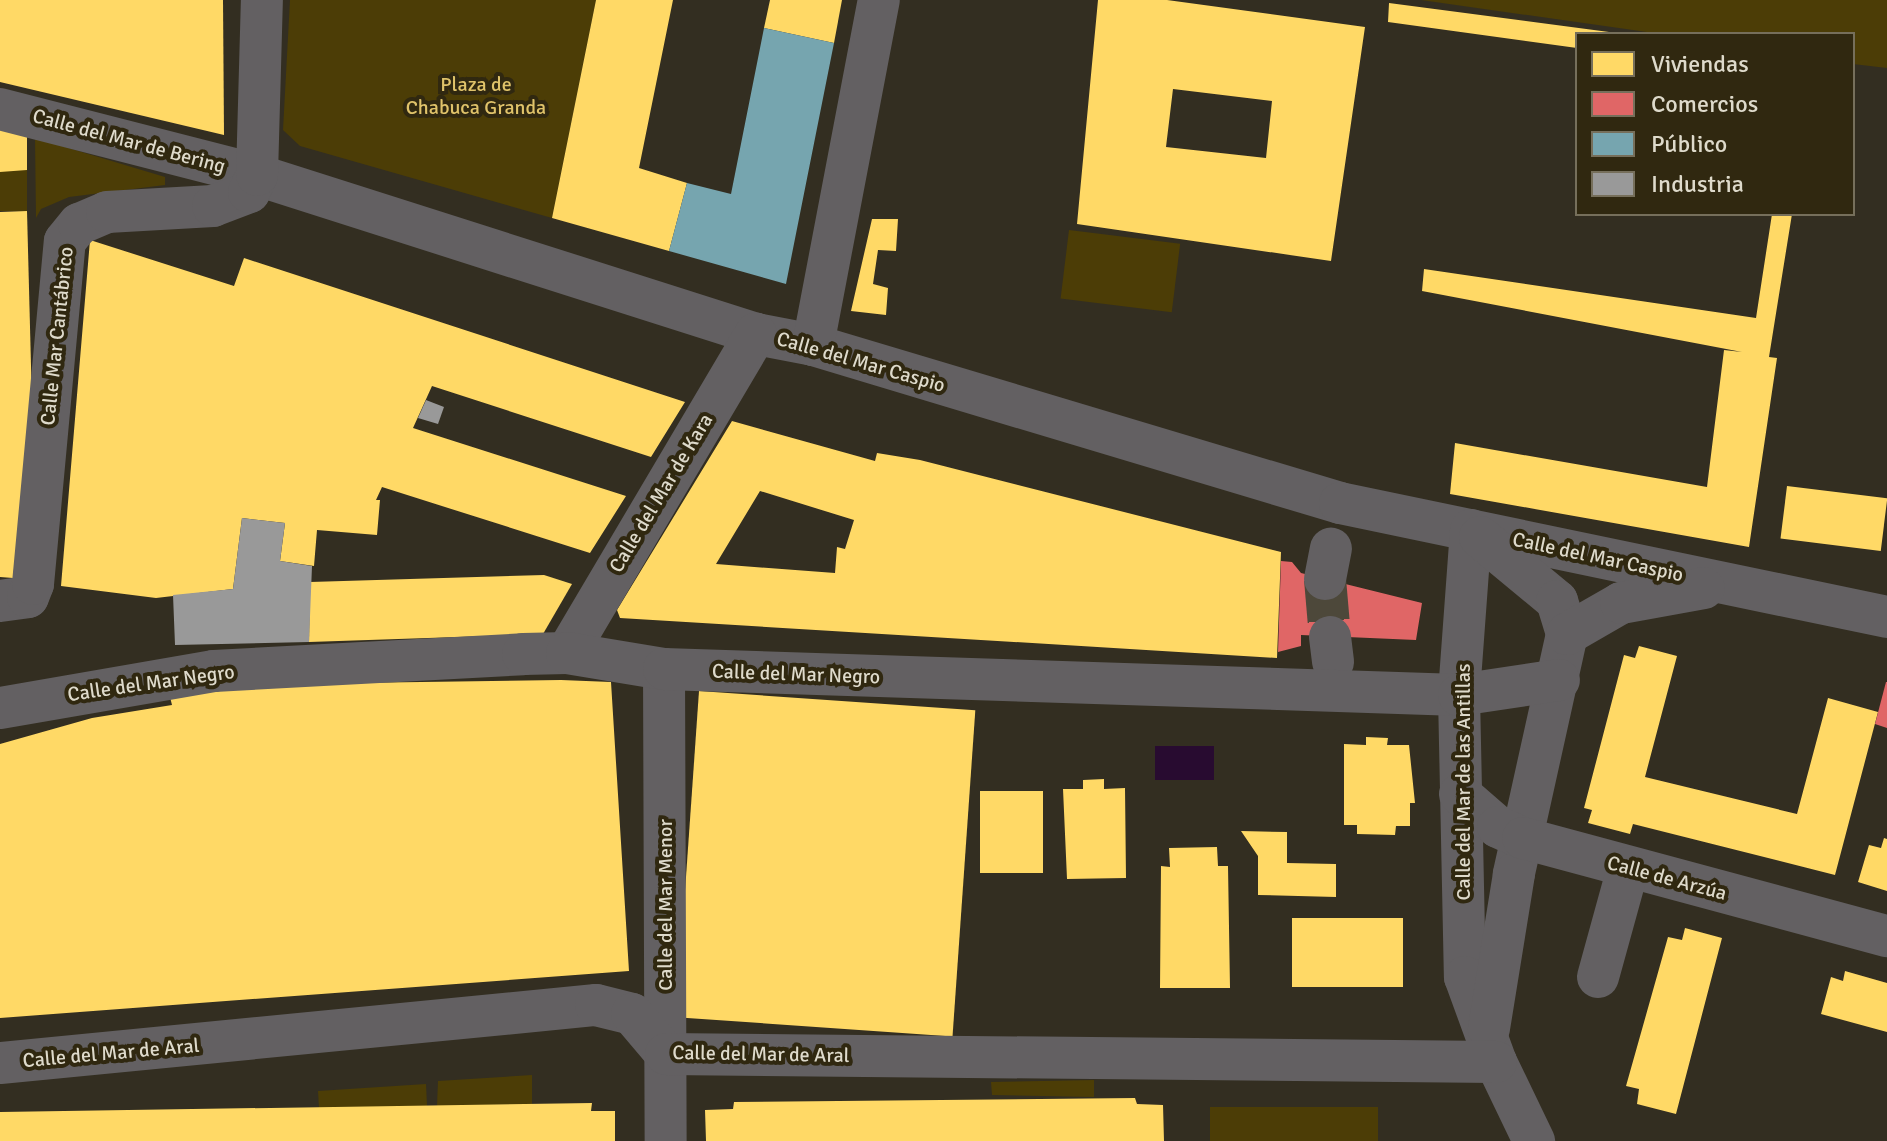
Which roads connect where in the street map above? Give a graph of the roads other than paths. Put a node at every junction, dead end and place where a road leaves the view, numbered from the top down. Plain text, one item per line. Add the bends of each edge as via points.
1 (262, 0) edge
2 (879, 0) edge
3 (0, 109) edge
4 (257, 175) junction
5 (756, 334) junction
6 (813, 345) junction
7 (1471, 530) junction
8 (1725, 585) junction
9 (14, 599) edge
10 (1887, 617) edge
11 (1567, 634) junction
12 (567, 653) junction
13 (664, 669) junction
14 (1559, 680) junction
15 (1459, 695) junction
16 (18, 704) edge
17 (1460, 794) junction
18 (1523, 838) junction
19 (1628, 868) junction
20 (1887, 936) edge
21 (1598, 977) dead end
22 (1493, 1046) junction
23 (666, 1054) junction
24 (0, 1063) edge
25 (666, 1141) edge
26 (1534, 1141) edge

1 - 4 street
2 - 6 street
3 - 4 street, Calle del Mar de Bering
4 - 5 street, Calle del Mar Caspio
4 - 9 street, Calle Mar Cantábrico via 249,192 235,199 213,206 107,212 79,224 65,241 36,565
5 - 6 street, Calle del Mar Caspio
5 - 12 street, Calle del Mar de Kara
6 - 7 street, Calle del Mar Caspio via 1340,503
7 - 8 street, Calle del Mar Caspio
7 - 11 street, Calle del Mar Caspio via 1557,601
7 - 15 street, Calle del Mar de las Antillas
8 - 10 street, Calle del Mar Caspio
8 - 11 street, Calle del Mar Caspio via 1621,603
11 - 14 street
12 - 13 street, Calle del Mar Negro
12 - 16 street, Calle del Mar Negro via 214,671
13 - 15 street, Calle del Mar Negro
13 - 23 street, Calle del Mar Menor
14 - 15 street, Calle del Mar Negro
14 - 18 street
15 - 17 street, Calle del Mar de las Antillas
17 - 18 street, Calle de Arzúa via 1498,827
17 - 22 street, Calle del Mar de las Antillas via 1465,977
18 - 19 street, Calle de Arzúa
18 - 22 street
19 - 20 street, Calle de Arzúa
19 - 21 street
22 - 23 street, Calle del Mar de Aral
22 - 26 street, Calle del Mar de las Antillas
23 - 24 street, Calle del Mar de Aral via 632,1014 596,1005
23 - 25 street, Calle del Mar Menor

